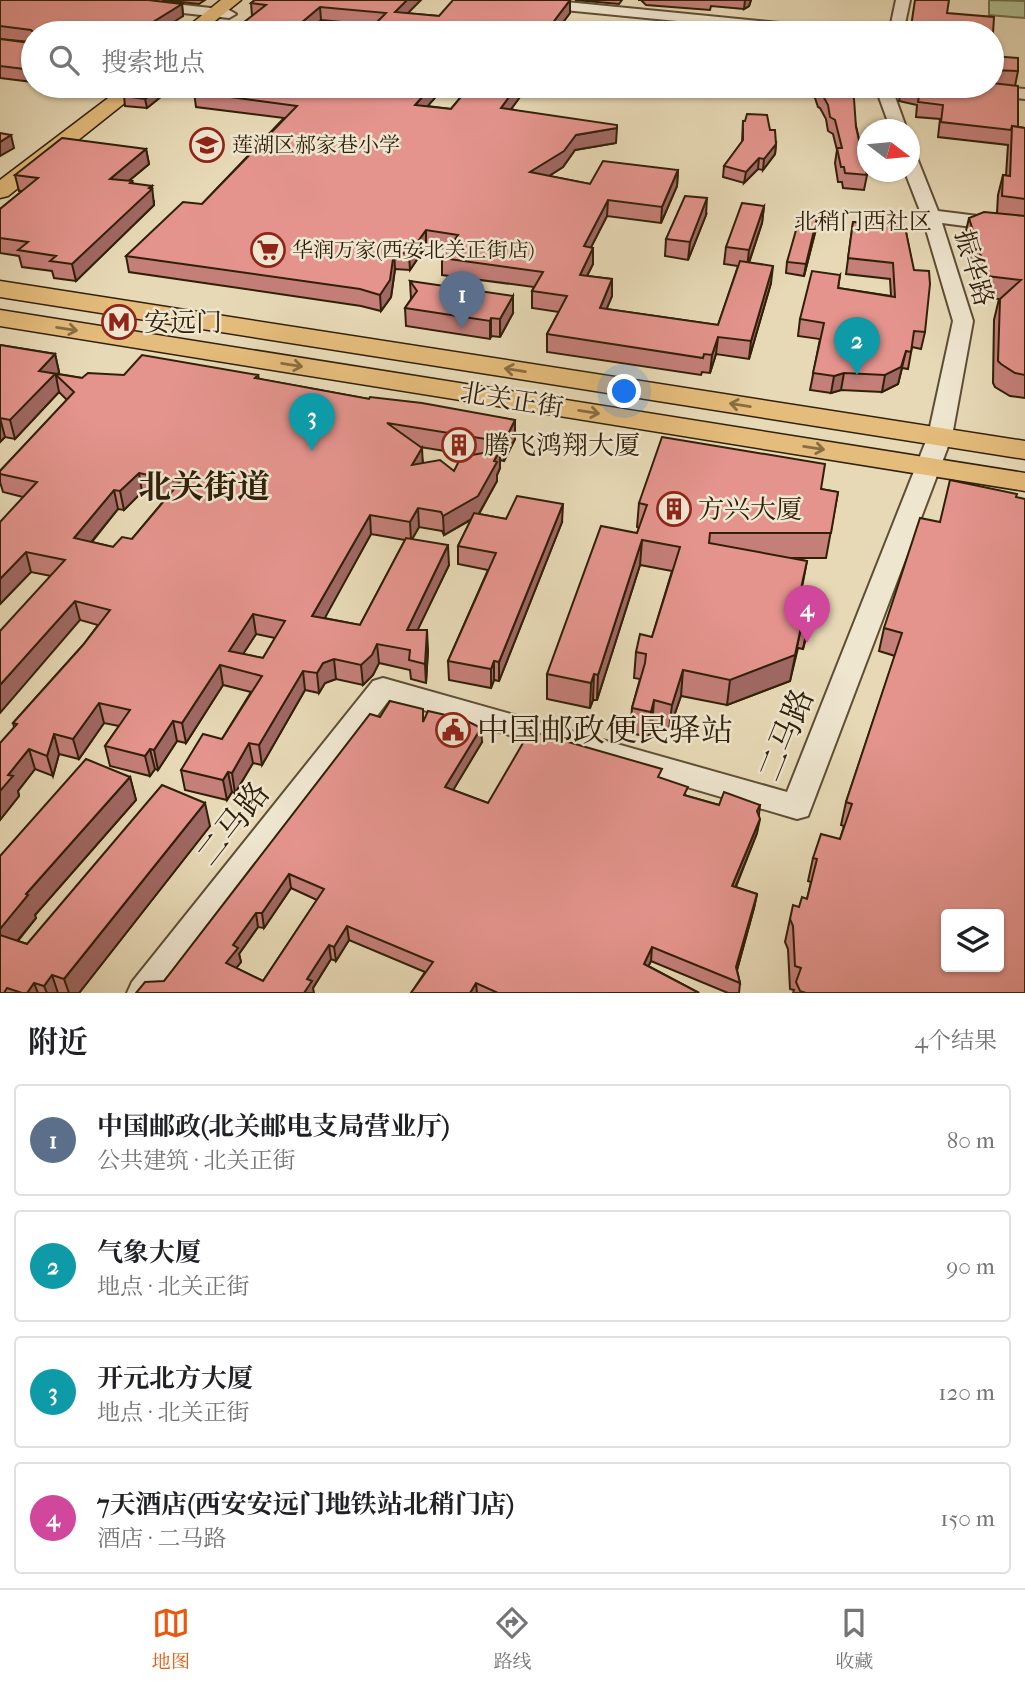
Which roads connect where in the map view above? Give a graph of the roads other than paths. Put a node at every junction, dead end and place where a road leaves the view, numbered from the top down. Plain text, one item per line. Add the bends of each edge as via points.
1 (100, 0) edge
2 (246, 0) edge
3 (504, 0) edge
4 (903, 0) edge
5 (226, 9) edge
6 (208, 21) edge
7 (718, 21) edge
8 (899, 21) edge
9 (1004, 92) edge
10 (1025, 94) edge
11 (104, 98) edge
12 (120, 98) edge
13 (887, 98) edge
14 (895, 119) edge
15 (0, 178) edge
16 (919, 182) edge
17 (0, 191) edge
18 (932, 216) junction
19 (1025, 228) edge
20 (0, 289) edge
21 (0, 318) edge
22 (940, 436) junction
23 (1025, 450) edge
24 (929, 466) junction
25 (1025, 482) edge
26 (145, 993) edge

1 - 5 street
2 - 5 main road
3 - 7 street
4 - 8 street
5 - 6 main road
9 - 10 street
11 - 15 main road
12 - 17 main road
13 - 14 street
16 - 18 street, 振华路
18 - 19 street
18 - 22 street, 振华路 via 963,321
22 -> 20 main road, 北关正街
21 -> 24 main road, 北关正街
22 - 23 main road, 北关正街
22 - 24 street, 二马路
24 - 25 main road, 北关正街
24 - 26 street, 二马路 via 797,807 383,688

